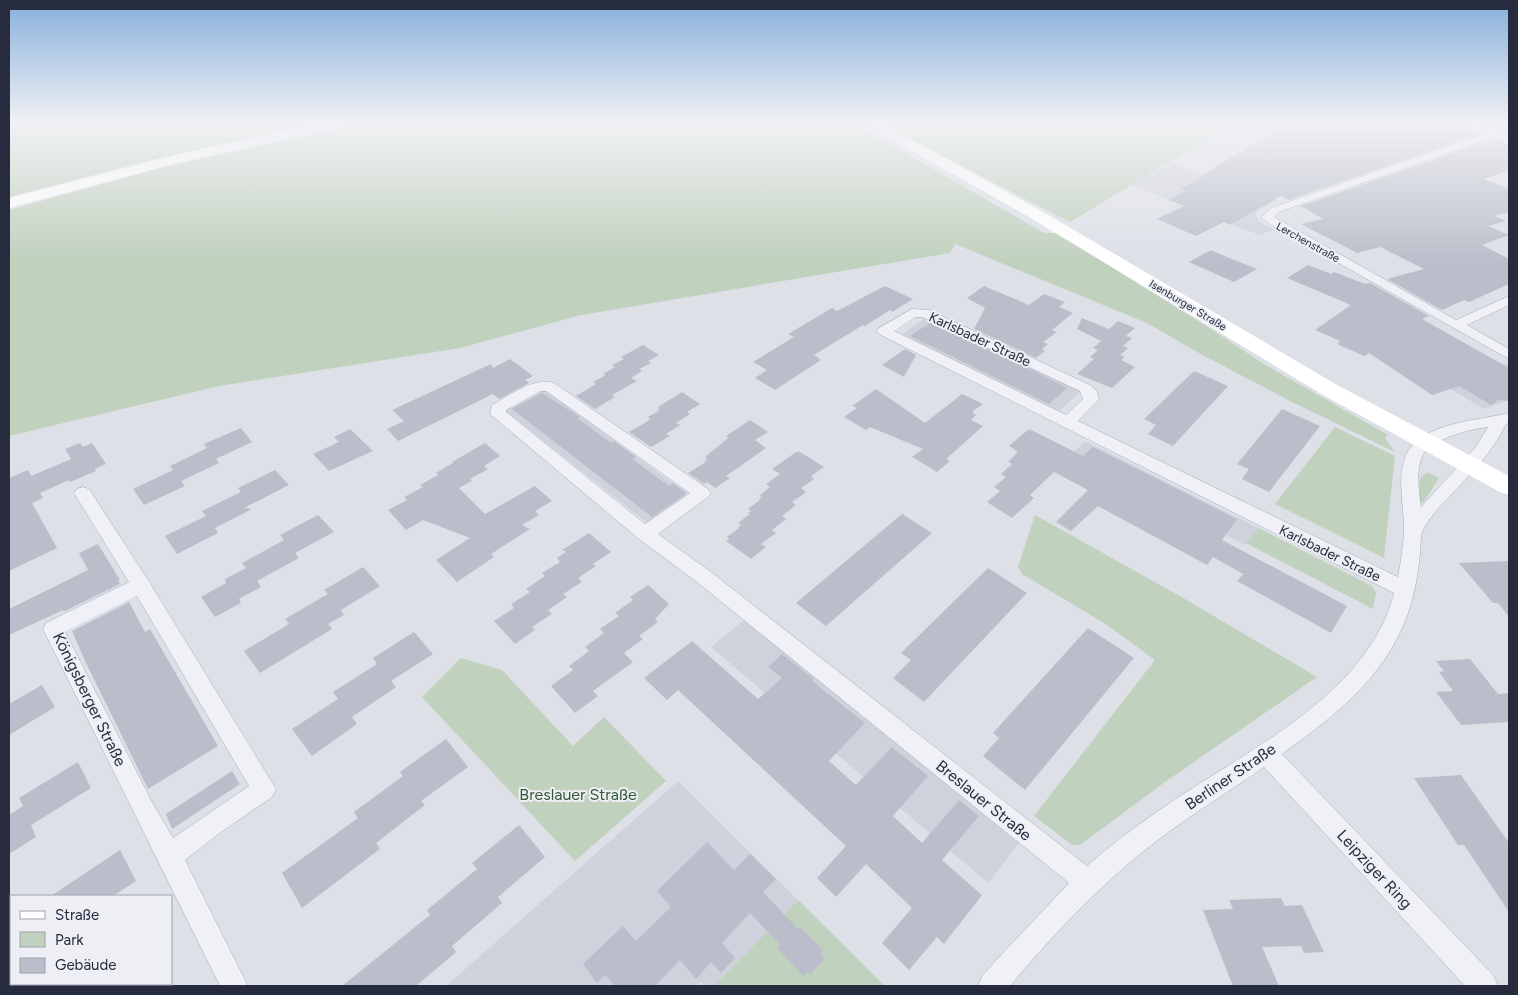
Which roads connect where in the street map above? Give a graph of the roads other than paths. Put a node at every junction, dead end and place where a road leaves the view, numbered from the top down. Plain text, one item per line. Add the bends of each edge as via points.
1 (138, 168) edge
2 (953, 168) edge
3 (1395, 168) edge
4 (9, 203) edge
5 (1509, 300) edge
6 (1456, 325) junction
7 (1509, 355) edge
8 (1504, 420) edge
9 (1067, 423) junction
10 (1426, 442) junction
11 (1469, 465) junction
12 (1509, 486) edge
13 (82, 493) dead end
14 (645, 534) junction
15 (1413, 534) junction
16 (141, 585) junction
17 (1405, 589) junction
18 (1266, 753) junction
19 (170, 856) junction
20 (1087, 882) junction
21 (234, 986) edge
22 (992, 986) edge
23 (1484, 986) edge

1 - 4 main road
2 - 10 main road, Isenburger Straße via 1054,224 1308,377
3 - 6 street, Lerchenstraße via 1275,210 1267,217
5 - 6 street
6 - 7 street, Lerchenstraße
8 - 10 street via 1477,424
8 - 11 street
9 - 9 street, Karlsbader Straße via 1092,400 1085,388 924,313 912,313 884,331
9 - 17 street, Karlsbader Straße
10 - 11 main road, Isenburger Straße
10 - 15 street, Berliner Straße via 1416,452 1410,472
11 - 12 main road, Isenburger Straße
11 - 15 street, Berliner Straße via 1422,516
13 - 16 street
14 - 14 street, Breslauer Straße via 498,414 498,408 538,387 549,386 702,493
14 - 20 street, Breslauer Straße via 704,577
15 - 17 street, Berliner Straße
16 - 19 street via 264,789
16 - 19 street, Königsberger Straße via 52,629
17 - 18 street, Berliner Straße via 1394,622 1380,651 1366,670 1323,712
18 - 20 street, Berliner Straße via 1160,823
18 - 23 street, Leipziger Ring
19 - 21 street, Königsberger Straße
20 - 22 street, Berliner Straße via 1036,934

